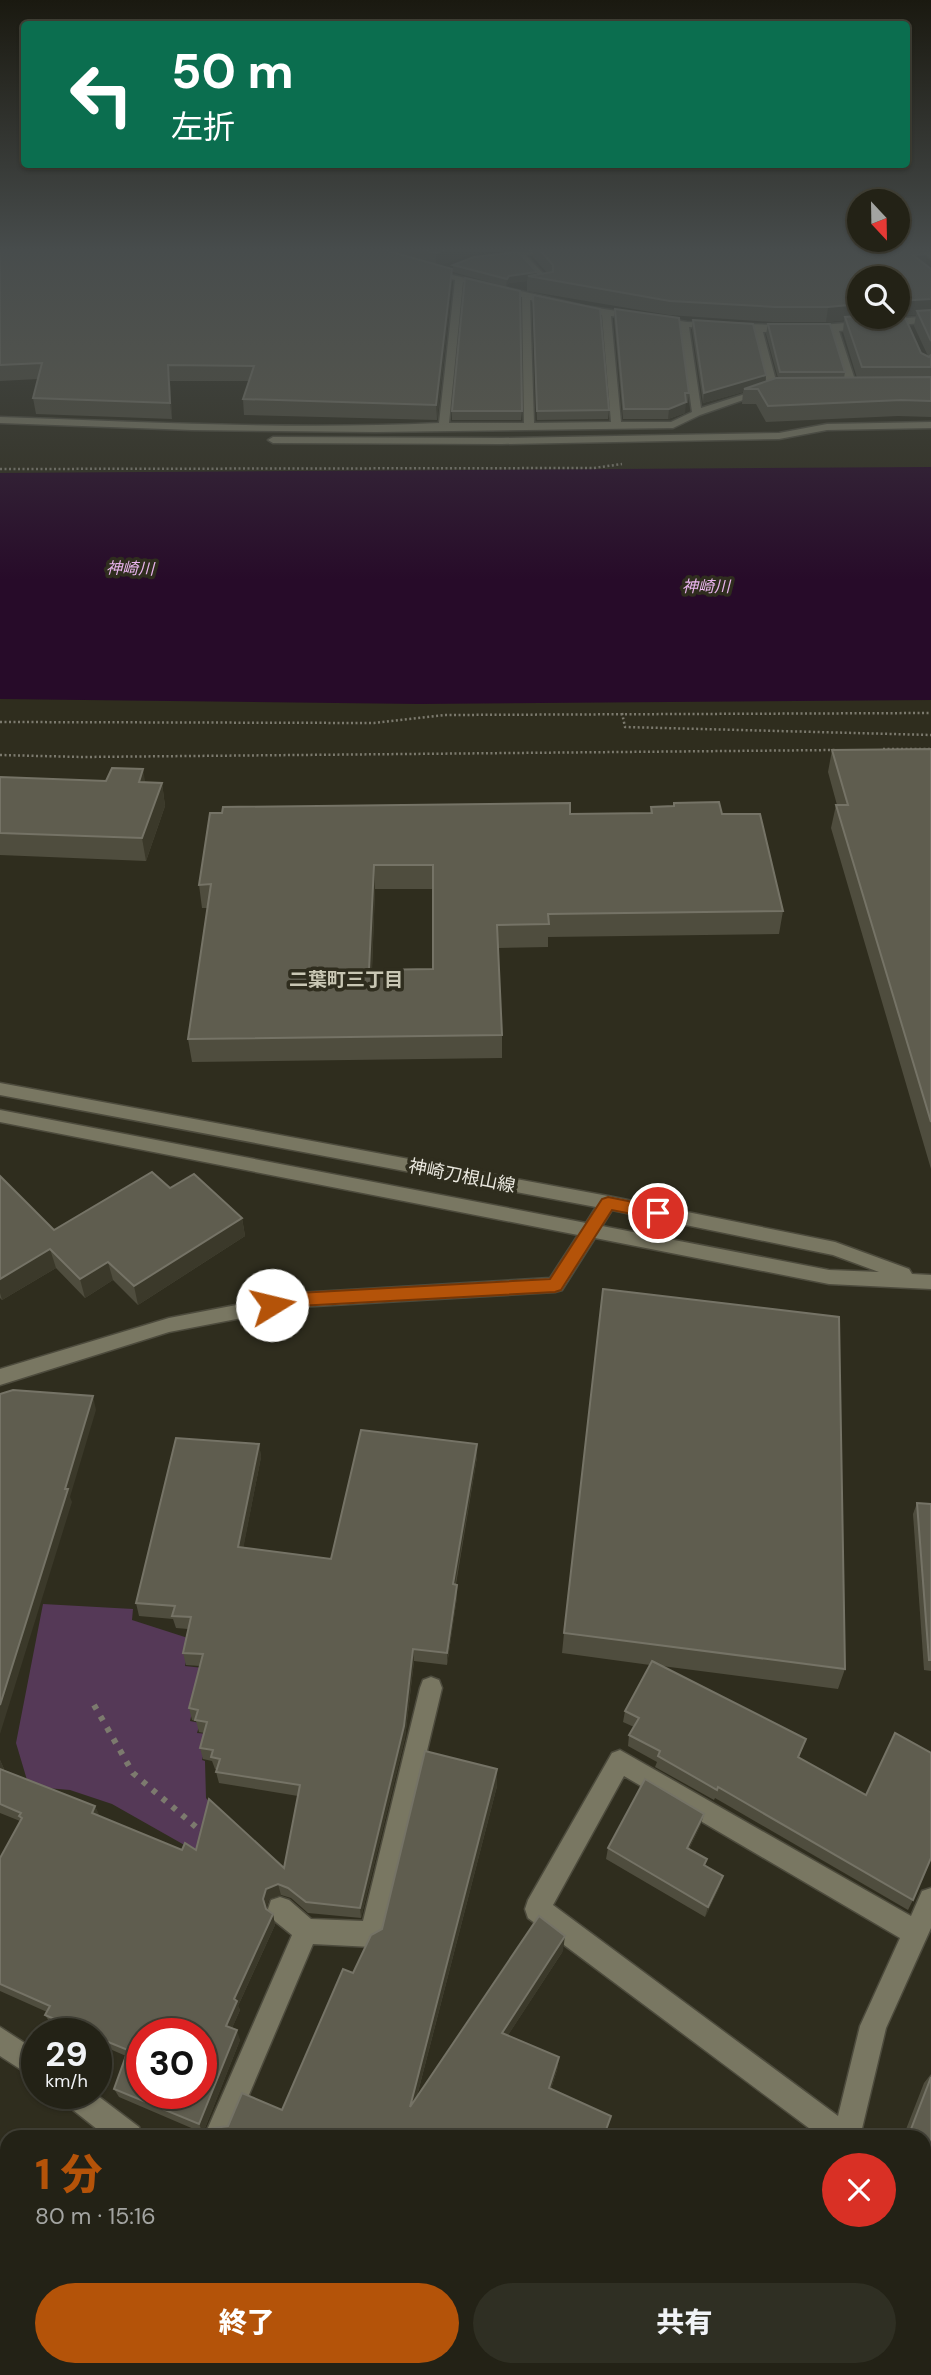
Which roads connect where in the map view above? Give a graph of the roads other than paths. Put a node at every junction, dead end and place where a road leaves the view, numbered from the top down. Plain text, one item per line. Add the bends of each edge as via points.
1 (451, 358) edge
2 (527, 358) edge
3 (610, 358) edge
4 (689, 358) edge
5 (765, 358) edge
6 (843, 358) edge
7 (773, 388) junction
8 (786, 388) edge
9 (840, 388) edge
10 (853, 388) junction
11 (866, 388) edge
12 (697, 413) junction
13 (0, 420) edge
14 (616, 424) junction
15 (529, 425) junction
16 (931, 425) edge
17 (444, 426) junction
18 (0, 429) edge
19 (254, 439) dead end
20 (267, 440) dead end
21 (0, 1089) edge
22 (0, 1116) edge
23 (608, 1203) junction
24 (589, 1229) junction
25 (925, 1281) edge
26 (0, 1377) edge
27 (431, 1688) dead end
28 (931, 1900) edge
29 (280, 1909) dead end
30 (306, 1931) junction
31 (915, 1933) junction
32 (0, 2040) edge
33 (21, 2055) edge
34 (93, 2109) edge
35 (120, 2130) edge
36 (220, 2130) edge
37 (836, 2130) edge
38 (847, 2130) edge

1 - 17 street
2 - 15 street
3 - 14 street
4 - 12 street
5 - 7 street
6 - 10 street
7 - 8 street
7 - 12 street
9 - 10 street
10 - 11 street
12 - 14 street via 673,425
13 - 17 street via 192,427
14 - 15 street
15 - 17 street
16 - 20 street via 828,427 779,436
18 - 19 street
21 - 23 street, 神崎刀根山線
22 - 24 street, 神崎刀根山線
23 - 24 street
23 - 25 street, 神崎刀根山線 via 835,1249
24 - 25 street, 神崎刀根山線 via 830,1277
24 - 26 street via 555,1285 298,1300 169,1325
27 - 30 street via 372,1934
28 - 31 street
29 - 30 street
30 - 36 street
31 - 37 street via 620,1761 537,1909
31 - 38 street via 873,2026
32 - 33 street
34 - 35 street

